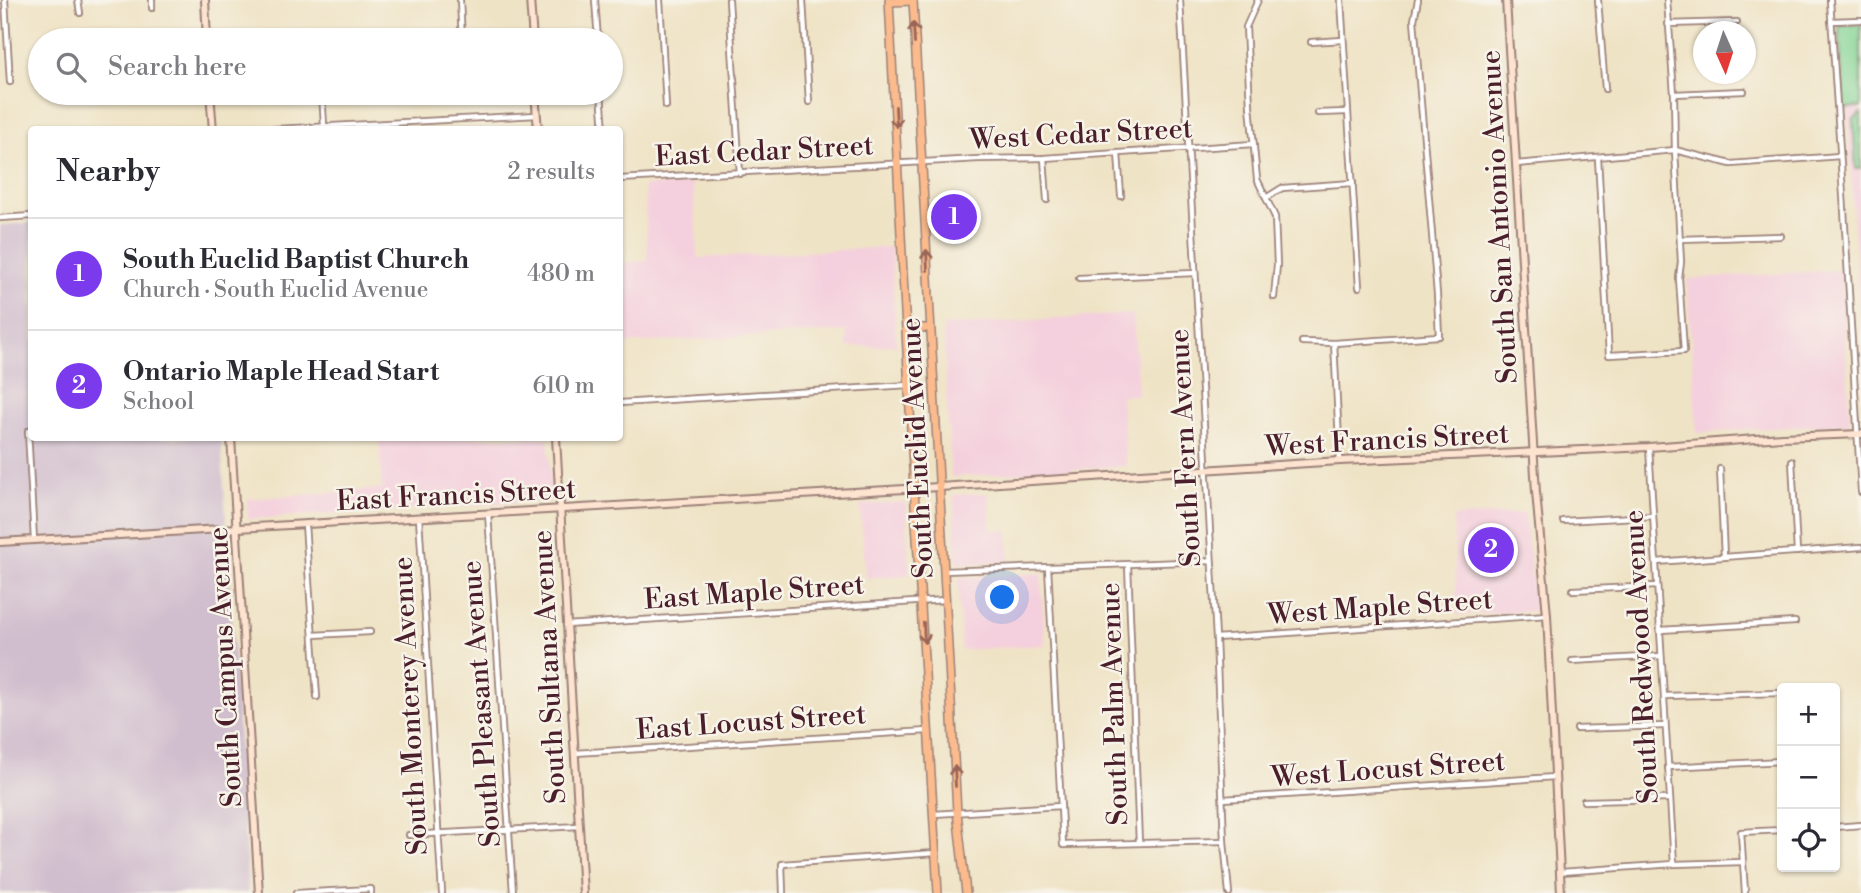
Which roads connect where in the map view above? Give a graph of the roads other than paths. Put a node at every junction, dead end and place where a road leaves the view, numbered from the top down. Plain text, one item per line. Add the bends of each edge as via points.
1 (5, 0) edge
2 (78, 0) edge
3 (152, 0) edge
4 (205, 0) edge
5 (460, 0) edge
6 (530, 0) edge
7 (595, 0) edge
8 (660, 0) edge
9 (729, 0) edge
10 (803, 0) edge
11 (913, 0) edge
12 (1180, 0) edge
13 (1258, 0) edge
14 (1341, 0) edge
15 (1418, 0) edge
16 (1506, 0) edge
17 (1598, 0) edge
18 (1667, 0) edge
19 (1830, 0) edge
20 (889, 1) edge
21 (152, 8) dead end
22 (3, 11) edge
23 (79, 13) dead end
24 (1861, 20) edge
25 (1831, 21) junction
26 (1693, 23) edge
27 (1668, 24) junction
28 (206, 28) edge
29 (461, 28) edge
30 (532, 28) edge
31 (597, 28) edge
32 (1343, 40) junction
33 (1311, 42) dead end
34 (10, 82) dead end
35 (1605, 89) dead end
36 (1744, 91) dead end
37 (1674, 94) junction
38 (809, 103) dead end
39 (211, 105) edge
40 (323, 105) edge
41 (537, 105) edge
42 (602, 105) edge
43 (666, 106) dead end
44 (1347, 112) junction
45 (1318, 113) dead end
46 (537, 115) junction
47 (324, 125) junction
48 (213, 126) edge
49 (311, 126) edge
50 (538, 126) edge
51 (604, 126) edge
52 (1254, 144) junction
53 (1188, 148) junction
54 (1675, 150) junction
55 (1118, 153) junction
56 (1840, 156) junction
57 (1044, 158) junction
58 (1598, 158) junction
59 (922, 162) junction
60 (910, 163) joint
61 (898, 164) junction
62 (1516, 164) junction
63 (740, 174) junction
64 (623, 179) edge
65 (1353, 183) junction
66 (1121, 196) dead end
67 (1266, 198) junction
68 (1047, 200) dead end
69 (28, 216) edge
70 (0, 218) edge
71 (1781, 236) dead end
72 (1680, 240) junction
73 (1195, 273) junction
74 (1079, 278) dead end
75 (1359, 287) dead end
76 (1274, 297) dead end
77 (907, 328) junction
78 (930, 328) junction
79 (1302, 342) dead end
80 (1334, 343) junction
81 (910, 385) junction
82 (623, 403) edge
83 (27, 431) dead end
84 (1859, 434) edge
85 (231, 441) edge
86 (556, 441) edge
87 (1649, 447) junction
88 (1534, 452) junction
89 (1340, 461) junction
90 (1792, 461) dead end
91 (1720, 468) dead end
92 (1206, 469) junction
93 (939, 487) junction
94 (914, 488) junction
95 (1861, 492) edge
96 (560, 509) junction
97 (488, 513) junction
98 (1653, 516) junction
99 (419, 517) junction
100 (1563, 521) dead end
101 (305, 524) junction
102 (236, 528) junction
103 (34, 540) junction
104 (0, 542) edge
105 (1861, 547) edge
106 (1797, 552) junction
107 (1724, 557) junction
108 (1211, 561) junction
109 (1656, 562) junction
110 (1128, 565) junction
111 (1048, 567) junction
112 (943, 571) junction
113 (1657, 586) junction
114 (1573, 590) dead end
115 (945, 600) junction
116 (922, 601) junction
117 (1547, 615) junction
118 (1795, 622) dead end
119 (566, 625) junction
120 (1660, 630) junction
121 (370, 632) dead end
122 (313, 635) junction
123 (1216, 638) junction
124 (1661, 656) junction
125 (1572, 662) dead end
126 (1777, 693) edge
127 (1664, 696) junction
128 (317, 697) dead end
129 (1665, 726) junction
130 (1577, 729) dead end
131 (929, 731) junction
132 (575, 753) junction
133 (1777, 761) edge
134 (1668, 767) junction
135 (1555, 778) junction
136 (1670, 799) junction
137 (1223, 800) junction
138 (1584, 801) dead end
139 (1060, 806) junction
140 (957, 812) junction
141 (934, 814) junction
142 (1861, 825) edge
143 (579, 826) junction
144 (1840, 827) edge
145 (509, 829) junction
146 (1777, 830) edge
147 (438, 834) junction
148 (409, 835) dead end
149 (1224, 841) junction
150 (1139, 842) junction
151 (936, 853) junction
152 (1743, 862) junction
153 (1674, 864) junction
154 (1561, 872) junction
155 (371, 891) edge
156 (259, 893) edge
157 (296, 893) edge
158 (442, 893) edge
159 (513, 893) edge
160 (583, 893) edge
161 (783, 893) edge
162 (938, 893) edge
163 (966, 893) edge
164 (1229, 893) edge
165 (1561, 893) edge
166 (1745, 893) edge

1 - 22 street
2 - 23 street
3 - 21 street
4 - 28 street
5 - 29 street
6 - 30 street
7 - 31 street
8 - 43 street
9 - 63 street
10 - 38 street
11 - 20 main road
59 -> 11 main road, South Euclid Avenue
12 - 53 street, South Fern Avenue
13 - 52 street via 1247,27
14 - 32 street
15 - 80 street via 1414,20 1439,337
16 - 62 street, South San Antonio Avenue
17 - 35 street
18 - 27 street
19 - 25 street
20 -> 61 main road, South Euclid Avenue
22 - 34 street
24 - 25 street
25 - 56 street
26 - 27 street
27 - 37 street
32 - 33 street
32 - 44 street
36 - 37 street
37 - 54 street
39 - 48 street
40 - 47 street
41 - 46 street
42 - 51 street
44 - 45 street
44 - 65 street
46 - 47 street
46 - 50 street
47 - 49 street
52 - 53 street, West Cedar Street
52 - 67 street via 1257,179
53 - 55 street, West Cedar Street
53 - 73 street, South Fern Avenue
54 - 56 street via 1731,164
54 - 58 street
54 - 72 street
55 - 57 street, West Cedar Street
55 - 66 street
56 - 84 street
57 - 59 street, West Cedar Street
57 - 68 street
58 - 62 street
58 - 72 street via 1609,355 1684,351
59 - 60 street, West Cedar Street
78 -> 59 main road, South Euclid Avenue
60 - 61 street, East Cedar Street
61 - 63 street, East Cedar Street
61 - 77 main road, South Euclid Avenue
62 - 88 street, South San Antonio Avenue
63 - 64 street, East Cedar Street
65 - 67 street via 1282,188
65 - 75 street
67 - 76 street via 1275,217
69 - 70 street
71 - 72 street
73 - 74 street
73 - 92 street, South Fern Avenue
77 - 78 main road
77 - 81 main road, South Euclid Avenue
78 - 93 main road, South Euclid Avenue
79 - 80 street
80 - 89 street
81 - 82 street
81 - 94 main road, South Euclid Avenue
83 - 103 street
84 - 87 street, West Francis Street
84 - 95 street
85 - 102 street, South Campus Avenue
86 - 96 street, South Sultana Avenue
87 - 88 street, West Francis Street
87 - 98 street, South Redwood Avenue
88 - 89 street, West Francis Street
88 - 117 street, South San Antonio Avenue
89 - 92 street, West Francis Street
90 - 106 street
91 - 107 street
92 - 93 street, West Francis Street
92 - 108 street, South Fern Avenue
93 - 94 street, West Francis Street
93 - 112 main road, South Euclid Avenue
94 - 96 street, East Francis Street
94 - 116 main road, South Euclid Avenue
96 - 97 street, East Francis Street
96 - 119 street, South Sultana Avenue
97 - 99 street, East Francis Street
97 - 145 street, South Pleasant Avenue
98 - 100 street
98 - 109 street, South Redwood Avenue
99 - 101 street, East Francis Street
99 - 147 street, South Monterey Avenue
101 - 102 street, East Francis Street
101 - 122 street
102 - 103 street, East Francis Street
102 - 156 street, South Campus Avenue
103 - 104 street, East Francis Street
105 - 106 street
106 - 107 street
107 - 109 street
108 - 110 street
108 - 123 street, South Fern Avenue
109 - 113 street, South Redwood Avenue
110 - 111 street
110 - 150 street, South Palm Avenue
111 - 112 street
111 - 139 street
112 - 115 main road, South Euclid Avenue
113 - 114 street
113 - 120 street, South Redwood Avenue
115 - 116 street, East Maple Street
140 -> 115 main road, South Euclid Avenue
116 - 119 street, East Maple Street
116 -> 131 main road, South Euclid Avenue
117 - 123 street, West Maple Street
117 - 135 street, South San Antonio Avenue
118 - 120 street
119 - 132 street, South Sultana Avenue
120 - 124 street, South Redwood Avenue
121 - 122 street
122 - 128 street
123 - 137 street, South Fern Avenue
124 - 125 street
124 - 127 street, South Redwood Avenue
126 - 127 street
127 - 129 street, South Redwood Avenue
129 - 130 street
129 - 134 street, South Redwood Avenue
131 - 132 street, East Locust Street
131 - 141 main road, South Euclid Avenue
132 - 143 street, South Sultana Avenue
133 - 134 street
134 - 136 street, South Redwood Avenue
135 - 137 street, West Locust Street
135 - 154 street, South San Antonio Avenue
136 - 138 street
136 - 153 street, South Redwood Avenue
137 - 149 street, South Fern Avenue
139 - 140 street
139 - 150 street via 1063,845
140 - 141 street
140 - 163 main road, South Euclid Avenue
141 - 151 main road, South Euclid Avenue
142 - 144 street
143 - 145 street
143 - 160 street, South Sultana Avenue
145 - 147 street
145 - 159 street, South Pleasant Avenue
146 - 152 street via 1741,832
147 - 148 street
147 - 158 street, South Monterey Avenue
149 - 150 street
149 - 164 street, South Fern Avenue
151 - 161 street via 782,864
151 - 162 main road, South Euclid Avenue
152 - 153 street
152 - 166 street
153 - 154 street
154 - 165 street, South San Antonio Avenue
155 - 157 street

